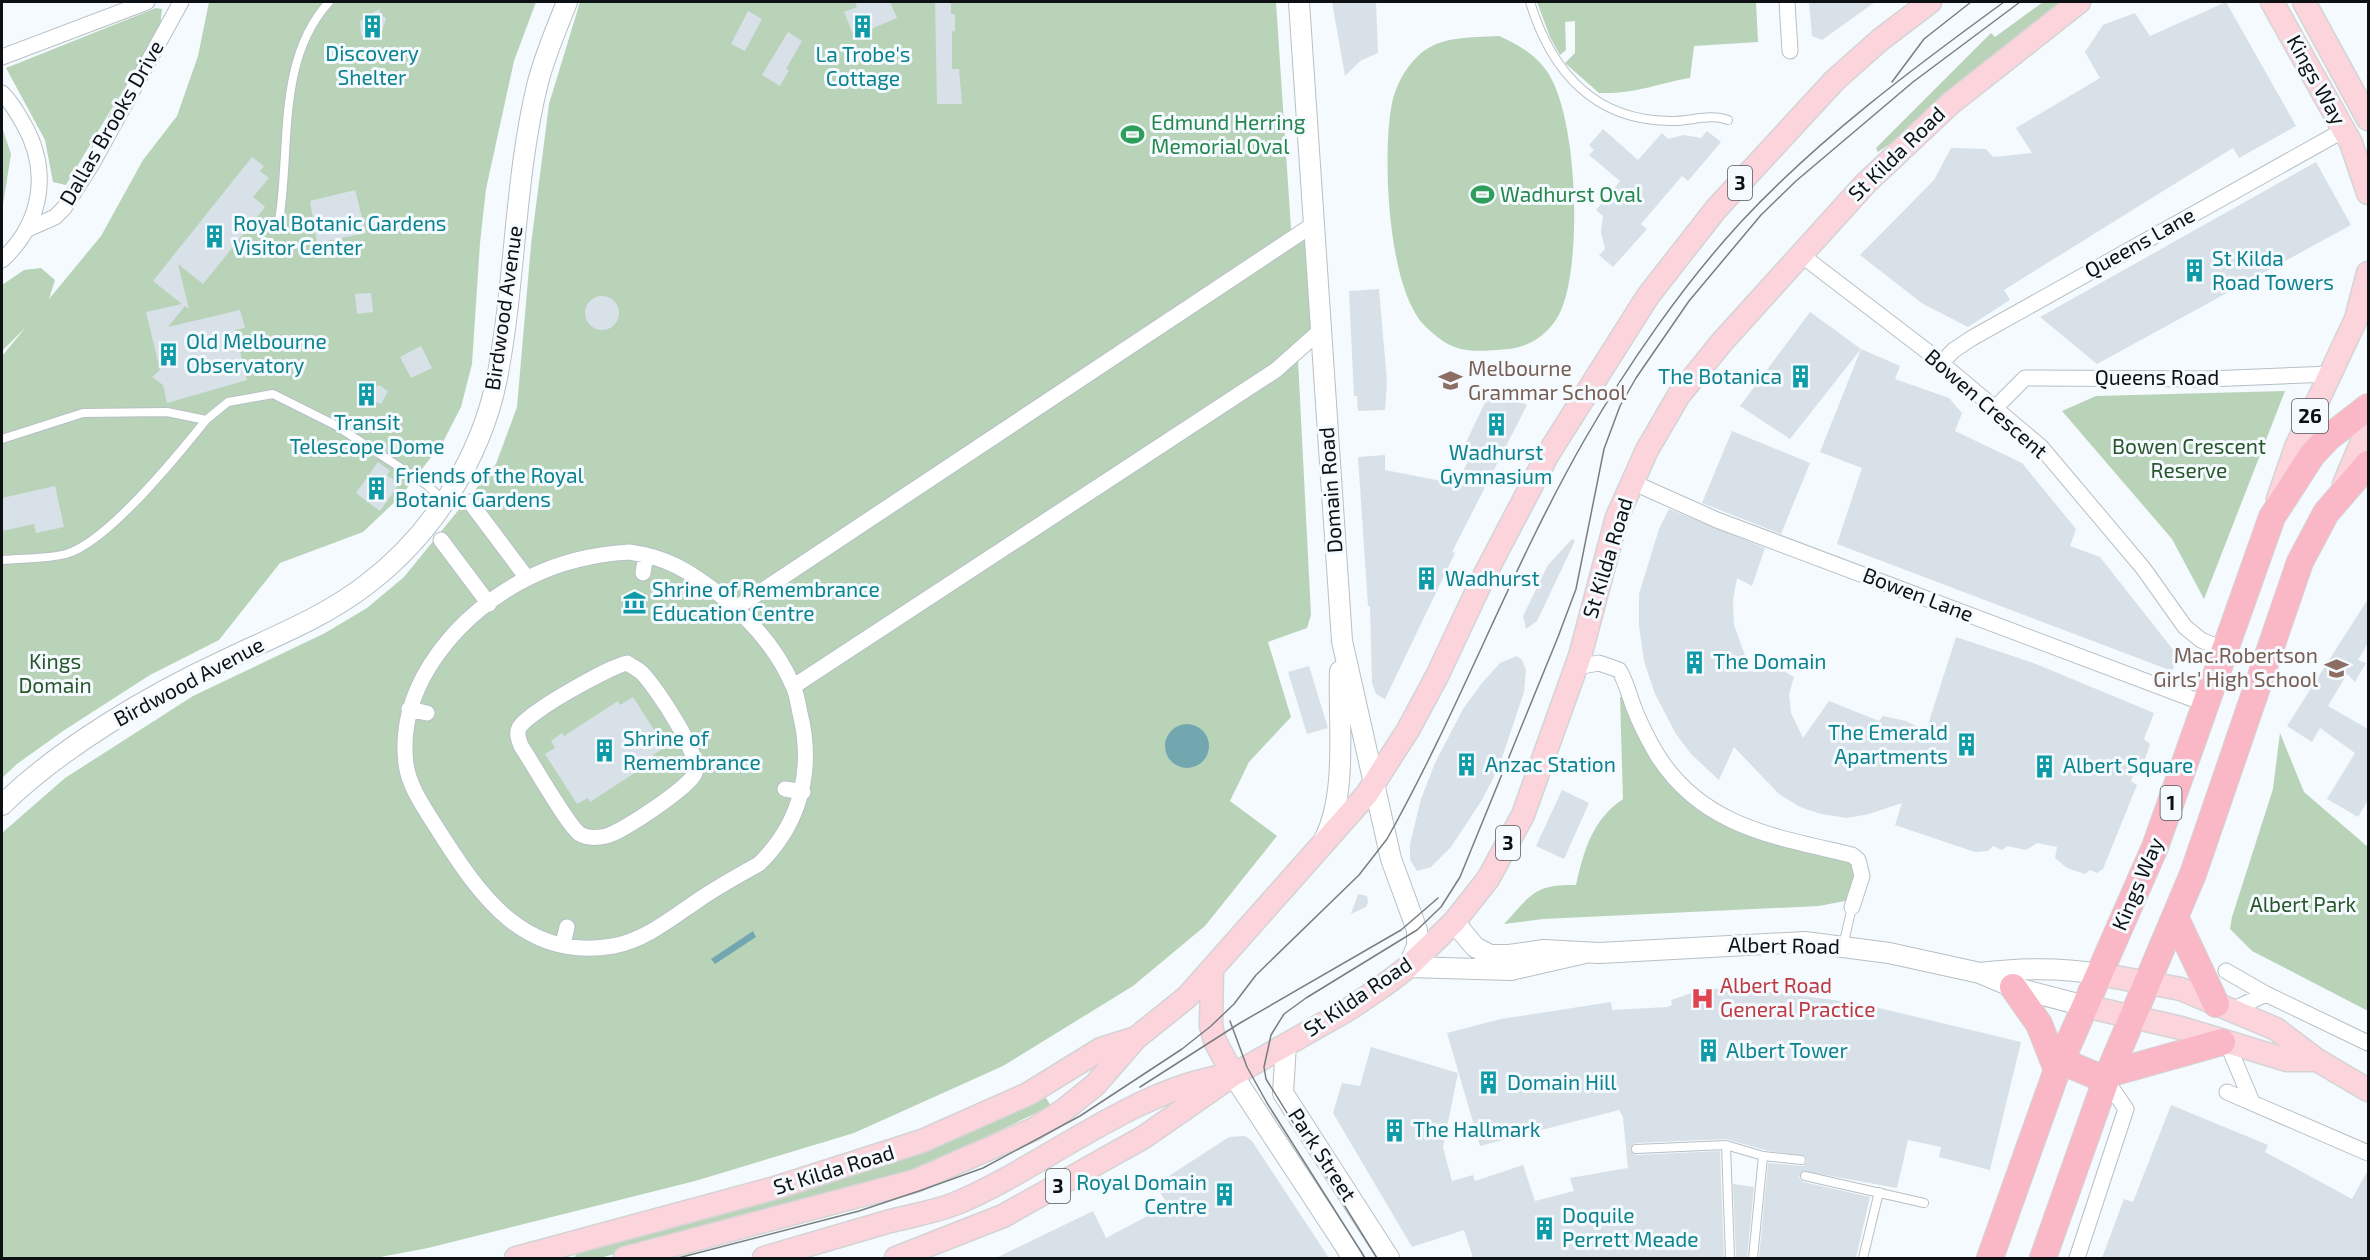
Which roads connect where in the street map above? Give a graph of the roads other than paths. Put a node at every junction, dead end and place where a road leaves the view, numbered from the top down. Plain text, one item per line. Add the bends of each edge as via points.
1 (147, 2) edge
2 (181, 2) edge
3 (329, 2) edge
4 (567, 2) edge
5 (1299, 2) edge
6 (1530, 2) edge
7 (1787, 2) edge
8 (1930, 2) edge
9 (2079, 2) edge
10 (2272, 2) edge
11 (2304, 2) edge
12 (1790, 51) dead end
13 (2, 57) edge
14 (3, 94) edge
15 (2368, 117) edge
16 (1728, 120) dead end
17 (2344, 130) junction
18 (2368, 193) edge
19 (279, 221) dead end
20 (1314, 224) junction
21 (28, 228) junction
22 (1800, 254) junction
23 (2, 260) edge
24 (2368, 273) edge
25 (1321, 330) junction
26 (1941, 363) junction
27 (2331, 374) junction
28 (2368, 407) edge
29 (1995, 408) junction
30 (206, 420) junction
31 (2368, 427) edge
32 (2, 439) edge
33 (2368, 464) edge
34 (1632, 482) junction
35 (445, 502) junction
36 (470, 502) dead end
37 (2331, 505) junction
38 (2271, 517) junction
39 (441, 540) dead end
40 (646, 555) junction
41 (2, 560) edge
42 (643, 573) dead end
43 (527, 578) junction
44 (489, 604) junction
45 (736, 608) junction
46 (1342, 641) junction
47 (2225, 650) junction
48 (1576, 667) junction
49 (794, 686) junction
50 (2206, 704) junction
51 (409, 710) junction
52 (427, 713) dead end
53 (1374, 782) junction
54 (785, 789) dead end
55 (803, 792) junction
56 (2, 805) edge
57 (592, 838) joint
58 (1318, 852) junction
59 (1852, 907) joint
60 (2176, 919) junction
61 (1454, 922) junction
62 (567, 927) dead end
63 (563, 944) junction
64 (1843, 946) junction
65 (1585, 953) junction
66 (1408, 968) junction
67 (1212, 970) junction
68 (2226, 971) dead end
69 (1980, 973) junction
70 (2099, 974) junction
71 (2149, 982) junction
72 (2013, 987) junction
73 (2266, 994) junction
74 (2085, 1006) junction
75 (2224, 1007) junction
76 (2133, 1017) junction
77 (1136, 1038) junction
78 (2225, 1042) junction
79 (2368, 1042) edge
80 (1286, 1044) junction
81 (2317, 1060) junction
82 (2059, 1065) junction
83 (1233, 1075) junction
84 (2107, 1077) junction
85 (2368, 1090) edge
86 (2226, 1092) dead end
87 (2252, 1102) junction
88 (1726, 1145) junction
89 (1636, 1149) dead end
90 (2368, 1154) edge
91 (1763, 1156) junction
92 (1801, 1160) dead end
93 (1805, 1176) dead end
94 (1879, 1192) junction
95 (1924, 1203) dead end
96 (523, 1258) edge
97 (624, 1258) edge
98 (764, 1258) edge
99 (896, 1258) edge
100 (1353, 1258) edge
101 (1389, 1258) edge
102 (1730, 1258) edge
103 (1753, 1258) edge
104 (1863, 1258) edge
105 (1990, 1258) edge
106 (2043, 1258) edge
107 (2077, 1258) edge

1 - 13 street
2 - 21 street, Dallas Brooks Drive via 64,208 55,217
3 - 19 lane via 317,14 302,42 292,79
4 - 35 street, Birdwood Avenue via 534,102 497,380 481,430
5 - 20 street, Domain Road
6 - 16 lane via 1538,28 1557,63 1591,97 1607,107 1656,121 1716,116
7 - 12 street
8 - 53 main road, St Kilda Road / 3 via 1835,80 1716,210 1648,296 1548,454 1437,675
9 - 22 main road, St Kilda Road / 3 via 1951,104 1866,183
10 - 17 main road, Kings Way
11 - 15 main road, Kings Way
14 - 21 street, Dallas Brooks Drive via 28,131 37,154 39,196
17 - 18 main road, Kings Way via 2361,164
17 - 26 street, Queens Lane via 1971,338
20 - 25 street, Domain Road
20 - 45 street
21 - 23 street, Dallas Brooks Drive
22 - 26 street, Bowen Crescent
22 - 34 main road, St Kilda Road / 3 via 1679,395
24 - 27 main road, Kings Way / 26 via 2356,319
25 - 46 street, Domain Road
25 - 49 street via 1276,370
26 - 29 street, Bowen Crescent
27 - 29 street, Queens Road via 2208,379 2025,378
27 - 38 main road, Kings Way / 26 via 2296,447
28 - 38 highway, 1 via 2312,455
29 - 47 street, Bowen Crescent via 2041,447 2143,568 2185,627 2201,640
30 - 32 lane via 167,412 83,413
30 - 35 lane via 228,402 273,394 335,425 426,485
30 - 41 lane via 168,468 100,534 67,554
31 - 37 main road via 2350,472
33 - 37 highway, 1
34 - 48 main road, St Kilda Road / 3 via 1617,517
34 - 50 street, Bowen Lane via 1728,523
35 - 56 street, Birdwood Avenue via 392,564 343,602 156,696 51,764
36 - 43 street
37 - 60 highway, 1 via 2290,587
38 - 47 highway, Kings Way / 1
39 - 44 street
40 - 42 street
40 - 43 street via 629,552 588,557
40 - 45 street via 679,565
43 - 44 street
44 - 51 street via 442,648 424,673
45 - 49 street via 752,622
46 - 53 street, Domain Road
46 - 58 street via 1338,793
47 - 50 highway, Kings Way / 1
48 - 59 street via 1604,664 1619,670 1658,755 1699,800 1725,818 1746,829 1852,855 1858,860 1862,876
48 - 61 main road, St Kilda Road / 3 via 1524,814 1488,879
49 - 55 street via 805,743
50 - 70 highway, Kings Way / 1 via 2155,846
51 - 52 street
51 - 63 street via 406,764 417,795 467,875 492,906 520,929
53 - 58 main road, St Kilda Road / 3
53 - 66 street, Domain Road via 1391,859 1417,930 1417,946
54 - 55 street
55 - 63 street via 774,849 759,864 643,937 613,946
57 - 57 street via 576,832 521,746 519,727 594,676 627,663 642,672 694,752 696,771 688,784 659,804 608,836
58 - 67 main road, St Kilda Road / 3
59 - 64 lane
60 - 71 highway, 1
60 - 75 highway
61 - 65 street, Albert Road via 1475,947 1490,955 1544,950
61 - 66 main road, St Kilda Road / 3
62 - 63 street
64 - 65 street, Albert Road via 1781,943
64 - 69 street, Albert Road
65 - 66 street, Albert Road via 1511,970
66 - 80 main road, St Kilda Road / 3 via 1349,1009
67 - 77 main road, St Kilda Road / 3 via 1187,997
67 - 83 main road via 1211,1026
68 - 73 street
69 - 70 street, Albert Road via 2014,968
69 - 72 street, Albert Road
70 - 71 main road, Albert Road
70 - 74 highway, Kings Way / 1
71 - 75 main road, Albert Road via 2181,989
71 - 76 highway, 1
72 - 74 street, Albert Road
72 - 82 highway via 2039,1024
73 - 75 street
73 - 79 street
74 - 76 main road, Albert Road
74 - 82 highway, Kings Way / 1
75 - 81 main road, Albert Road via 2276,1029
76 - 78 main road, Albert Road
76 - 84 highway, 1
77 - 96 main road, St Kilda Road via 1101,1049 1028,1094 911,1145 775,1188
77 - 97 main road, St Kilda Road / 3 via 1095,1085 1064,1110 1034,1129 915,1181
78 - 81 main road, Albert Road via 2287,1060
78 - 84 highway
78 - 87 street
80 - 83 main road, St Kilda Road / 3
80 - 101 street, Park Street via 1282,1093
81 - 85 main road, Albert Road
82 - 84 highway
82 - 105 highway, Kings Way / 1
83 - 98 main road, St Kilda Road via 1200,1079 1167,1093 955,1203
83 - 99 main road, St Kilda Road / 3 via 1144,1137 1003,1216 931,1250
83 - 100 street, Park Street
84 - 106 highway, 1
84 - 107 street via 2126,1109
86 - 87 street
87 - 90 street
88 - 89 lane
88 - 91 lane
88 - 102 lane
91 - 92 lane
91 - 103 lane
93 - 94 lane
94 - 95 lane
94 - 104 lane

